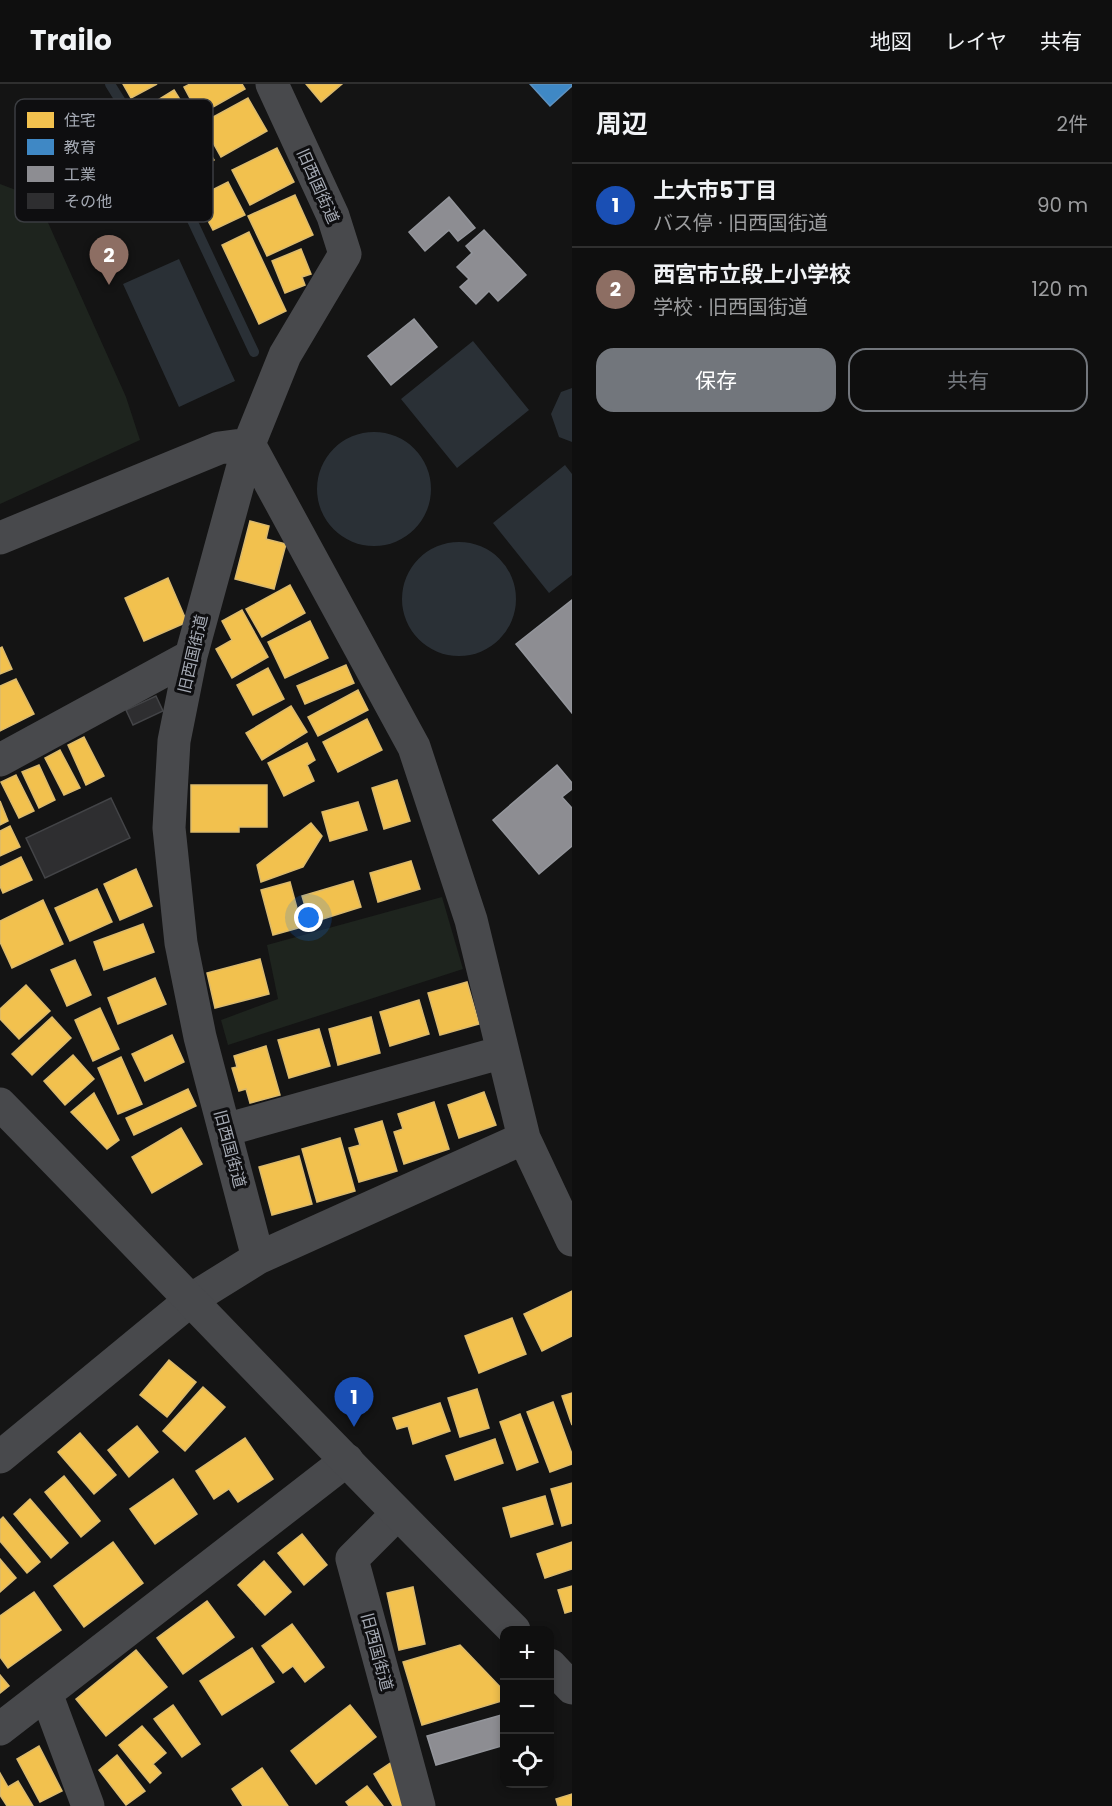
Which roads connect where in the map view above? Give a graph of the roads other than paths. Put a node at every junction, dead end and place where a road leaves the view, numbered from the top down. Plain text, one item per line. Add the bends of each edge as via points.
1 (272, 84) edge
2 (249, 444) junction
3 (0, 538) edge
4 (191, 656) junction
5 (0, 760) edge
6 (503, 1052) junction
7 (0, 1104) edge
8 (225, 1131) junction
9 (524, 1138) junction
10 (572, 1240) edge
11 (258, 1258) junction
12 (192, 1299) junction
13 (0, 1457) edge
14 (347, 1460) junction
15 (397, 1514) junction
16 (510, 1626) edge
17 (554, 1670) edge
18 (572, 1688) edge
19 (46, 1693) junction
20 (0, 1729) edge
21 (88, 1806) edge
22 (419, 1806) edge

1 - 2 street, 旧西国街道 via 333,216 345,254 285,355
2 - 3 street via 219,448
2 - 4 street, 旧西国街道
2 - 6 street via 414,747 471,920
4 - 5 street
4 - 8 street, 旧西国街道 via 174,741 169,828 182,943 200,1037
6 - 8 street
6 - 9 street
7 - 12 street
8 - 11 street, 旧西国街道
9 - 10 street
9 - 11 street
11 - 12 street
12 - 13 street
12 - 14 street
14 - 15 street
14 - 19 street
15 - 16 street
15 - 22 street, 旧西国街道 via 352,1559
17 - 18 street
19 - 20 street
19 - 21 street

